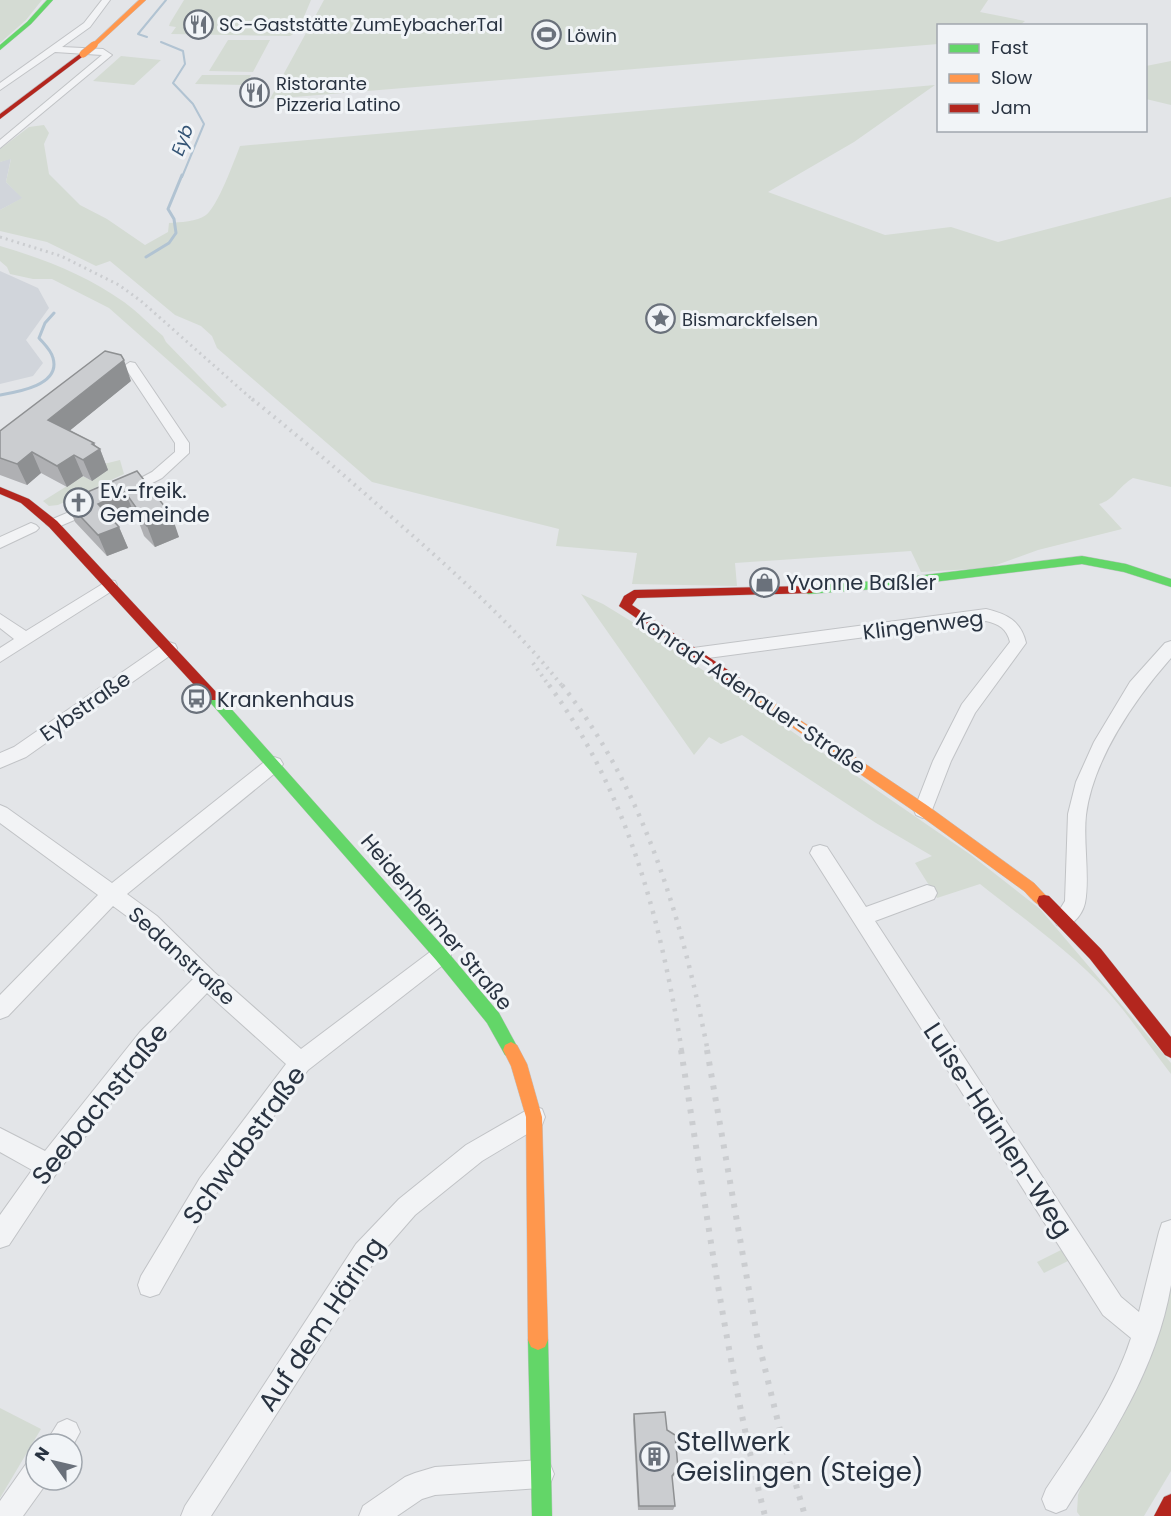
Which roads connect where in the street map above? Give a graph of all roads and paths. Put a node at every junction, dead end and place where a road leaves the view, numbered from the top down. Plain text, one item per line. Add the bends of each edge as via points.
1 (50, 0) edge
2 (106, 0) edge
3 (143, 0) edge
4 (0, 48) edge
5 (53, 49) junction
6 (0, 87) edge
7 (0, 117) edge
8 (0, 145) edge
9 (130, 366) dead end
10 (0, 490) edge
11 (53, 524) junction
12 (31, 528) dead end
13 (0, 543) edge
14 (1171, 583) edge
15 (109, 585) junction
16 (0, 620) edge
17 (26, 639) junction
18 (1171, 647) edge
19 (169, 648) junction
20 (693, 654) junction
21 (0, 656) edge
22 (0, 761) edge
23 (274, 764) junction
24 (923, 810) junction
25 (0, 813) edge
26 (820, 853) dead end
27 (927, 893) dead end
28 (111, 895) junction
29 (861, 918) junction
30 (1064, 919) junction
31 (441, 955) junction
32 (207, 979) junction
33 (0, 1009) edge
34 (1171, 1050) edge
35 (300, 1063) junction
36 (534, 1117) junction
37 (0, 1138) edge
38 (48, 1166) junction
39 (1171, 1232) edge
40 (0, 1236) edge
41 (150, 1285) dead end
42 (1145, 1333) junction
43 (540, 1474) junction
44 (24, 1491) edge
45 (1056, 1499) dead end
46 (1171, 1504) edge
47 (6, 1516) edge
48 (195, 1516) edge
49 (373, 1516) edge
50 (542, 1516) edge
51 (1164, 1516) edge

1 - 4 street
2 - 5 street via 87,25
3 - 7 street via 89,50
5 - 6 street
5 - 8 street via 108,55
9 - 11 street via 182,443 182,453 157,475
10 - 11 street, Heidenheimer Straße via 25,501
11 - 15 street, Heidenheimer Straße
12 - 13 street
14 - 20 street, Konrad-Adenauer-Straße via 1126,568 1082,560 875,585 774,592 634,594 628,599 625,606 632,613
15 - 17 street
15 - 19 street, Heidenheimer Straße
16 - 17 street
17 - 21 street
18 - 30 street via 1136,686 1085,782 1077,814 1075,903
19 - 22 street, Eybstraße via 20,752
19 - 23 street, Heidenheimer Straße
20 - 24 street, Konrad-Adenauer-Straße
20 - 24 street, Klingenweg via 986,615 1006,621 1016,631 1018,644 968,709
23 - 28 street
23 - 31 street, Heidenheimer Straße
24 - 30 street, Konrad-Adenauer-Straße via 1029,887
25 - 28 street, Sedanstraße
26 - 29 street, Luise-Hainlen-Weg
27 - 29 street
28 - 32 street, Sedanstraße via 150,922
28 - 33 street
29 - 42 street, Luise-Hainlen-Weg via 1112,1306
30 - 34 street, Konrad-Adenauer-Straße via 1126,990
31 - 35 street, Schwabstraße
31 - 36 street, Heidenheimer Straße via 493,1018 519,1064
32 - 35 street, Sedanstraße
32 - 38 street, Seebachstraße via 148,1039
35 - 41 street, Schwabstraße via 208,1186
36 - 43 street, Heidenheimer Straße
36 - 48 street, Auf dem Häring via 474,1153 406,1207 365,1253
37 - 38 street
38 - 40 street, Seebachstraße
39 - 42 street
42 - 45 street via 1124,1389
43 - 49 street via 435,1481 415,1487
43 - 50 street, Heidenheimer Straße
44 - 47 street
46 - 51 street

